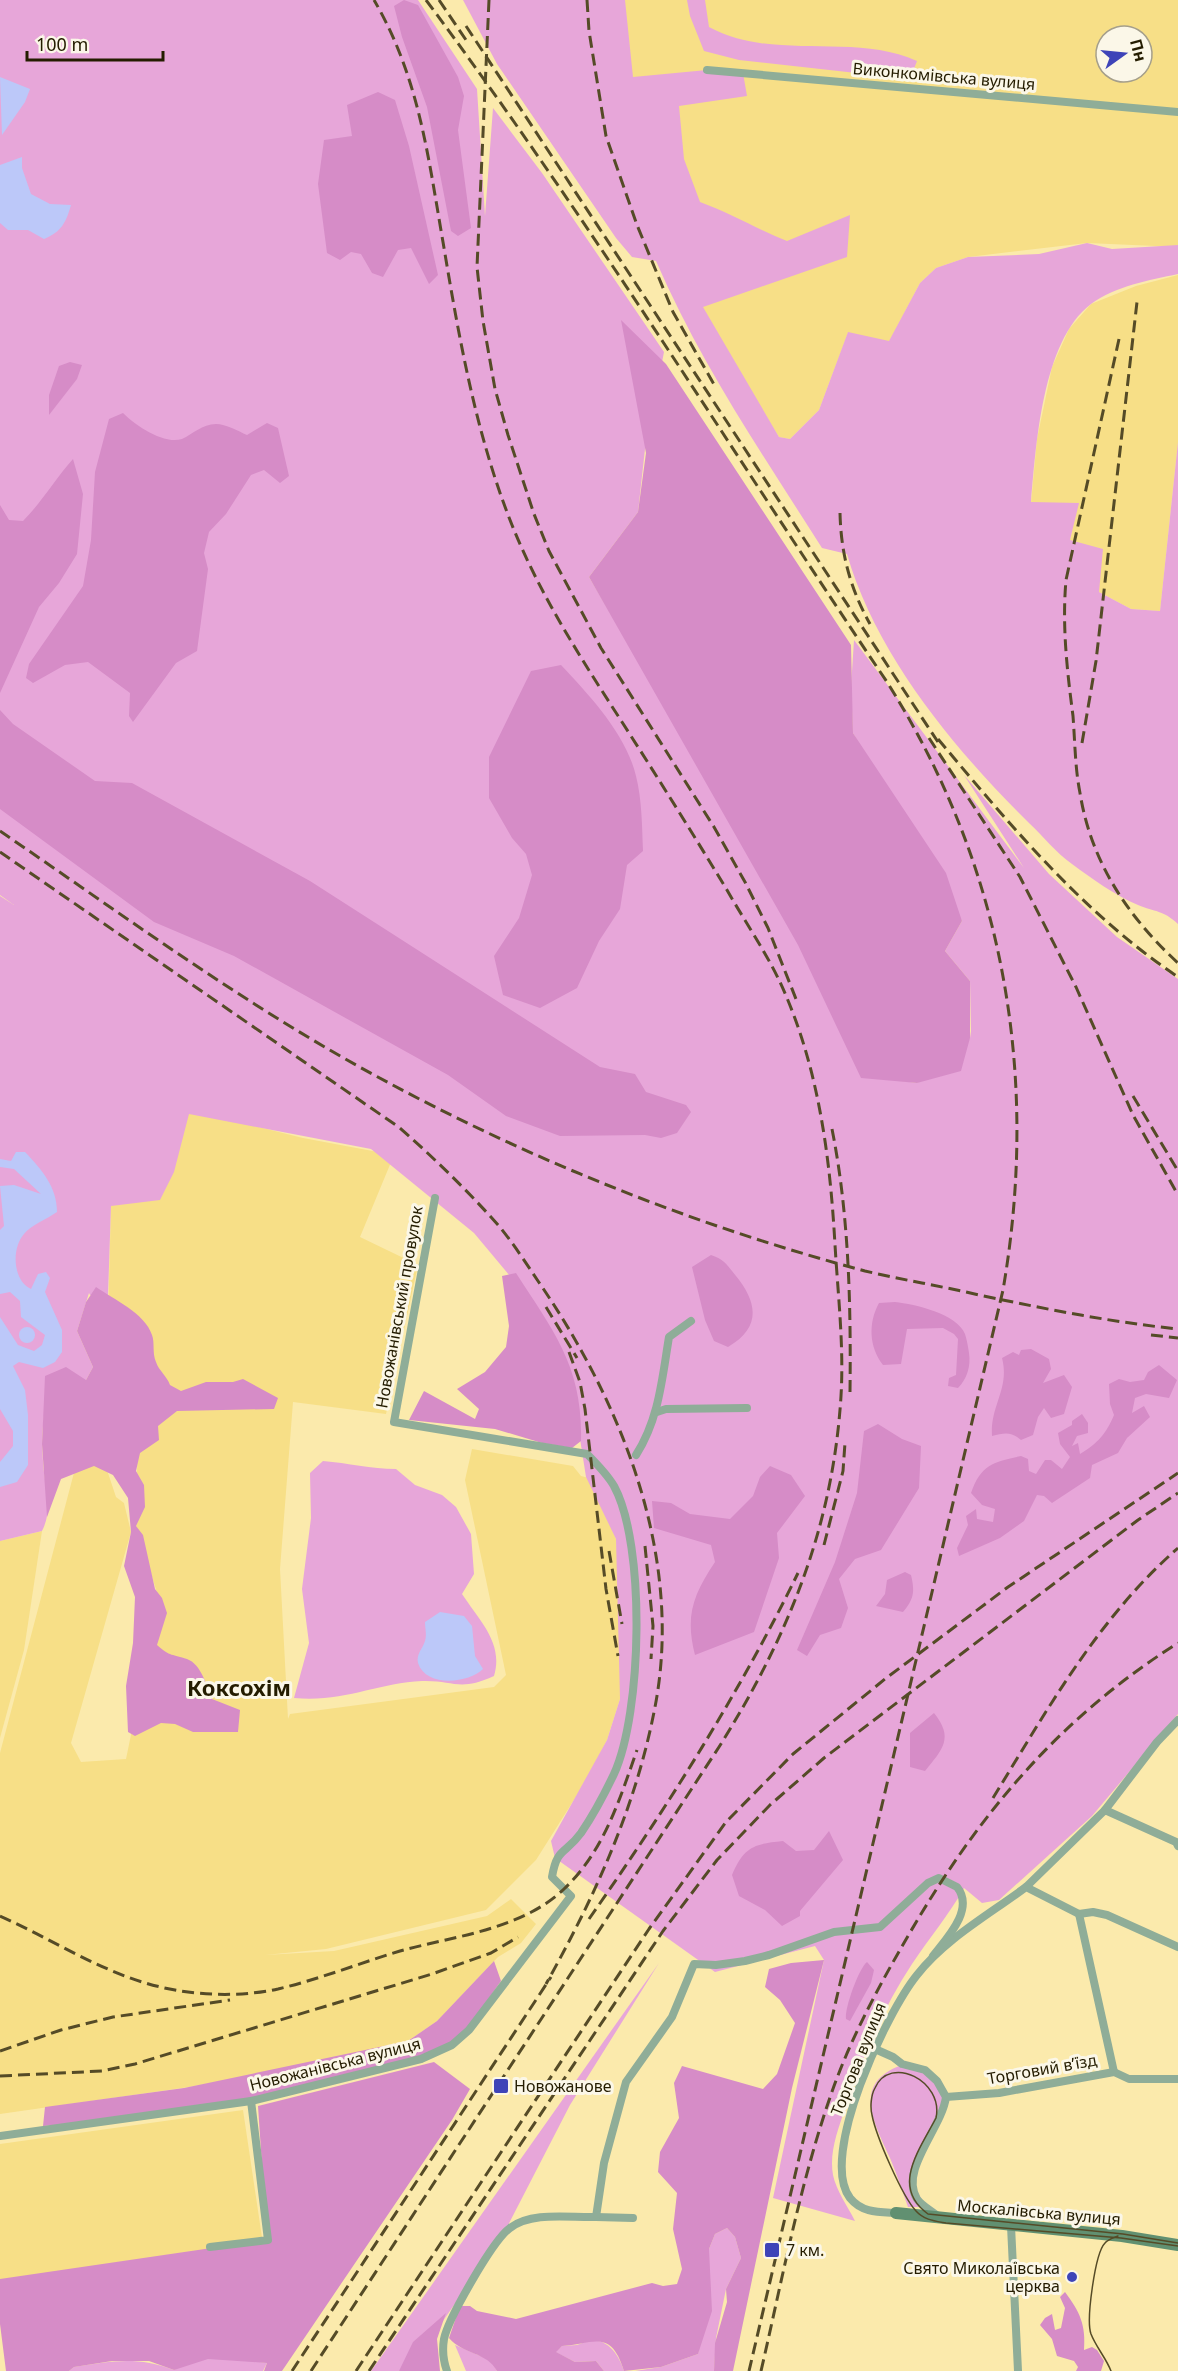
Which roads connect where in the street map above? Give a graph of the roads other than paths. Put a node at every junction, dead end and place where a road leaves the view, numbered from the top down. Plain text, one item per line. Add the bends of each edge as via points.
1 (707, 70) dead end
2 (1178, 112) edge
3 (435, 1198) dead end
4 (691, 1322) dead end
5 (747, 1408) dead end
6 (657, 1412) junction
7 (636, 1455) dead end
8 (600, 1468) joint
9 (1178, 1720) edge
10 (1105, 1810) junction
11 (1178, 1846) edge
12 (1026, 1887) junction
13 (1079, 1914) junction
14 (1178, 1947) edge
15 (933, 1956) junction
16 (875, 2049) junction
17 (1114, 2072) junction
18 (1178, 2079) edge
19 (945, 2097) junction
20 (250, 2101) junction
21 (0, 2136) edge
22 (896, 2213) joint
23 (596, 2217) junction
24 (633, 2218) dead end
25 (945, 2220) junction
26 (1011, 2226) junction
27 (1178, 2245) edge
28 (210, 2247) dead end
29 (447, 2371) edge
30 (1018, 2371) edge

1 - 2 street, Виконкомівська вулиця
3 - 8 street, Новожанівський провулок via 394,1422 588,1454
4 - 6 street via 669,1337
5 - 6 street
6 - 7 street
8 - 20 street, Новожанівська вулиця via 614,1486 629,1538 637,1649 635,1688 630,1723 616,1770 585,1827 555,1858 552,1877 571,1896 469,2030 452,2045 421,2059
9 - 10 street, Торгова вулиця
10 - 11 street
10 - 12 street, Торгова вулиця
12 - 13 street
12 - 15 street, Торгова вулиця
13 - 14 street via 1107,1915
13 - 17 street
15 - 16 street, Торгова вулиця via 899,2000
15 - 23 street via 956,1924 963,1902 957,1887 939,1878 928,1883 880,1927 834,1932 745,1961 693,1964 672,2017 626,2082 604,2163
16 - 19 street via 902,2064 925,2070 937,2081
16 - 22 street, Торгова вулиця via 846,2129 841,2174 844,2189 862,2208
17 - 18 street, Торговий в’їзд via 1129,2079
17 - 19 street, Торговий в’їзд via 999,2093
19 - 25 street via 937,2127 917,2163 913,2184 919,2201
20 - 21 street, Новожанівська вулиця
20 - 28 street via 268,2240
22 - 25 street, Москалівська вулиця
23 - 24 street
23 - 29 street via 533,2218 509,2228 486,2256 444,2336 442,2357
25 - 26 street, Москалівська вулиця
26 - 27 street, Москалівська вулиця
26 - 30 street

